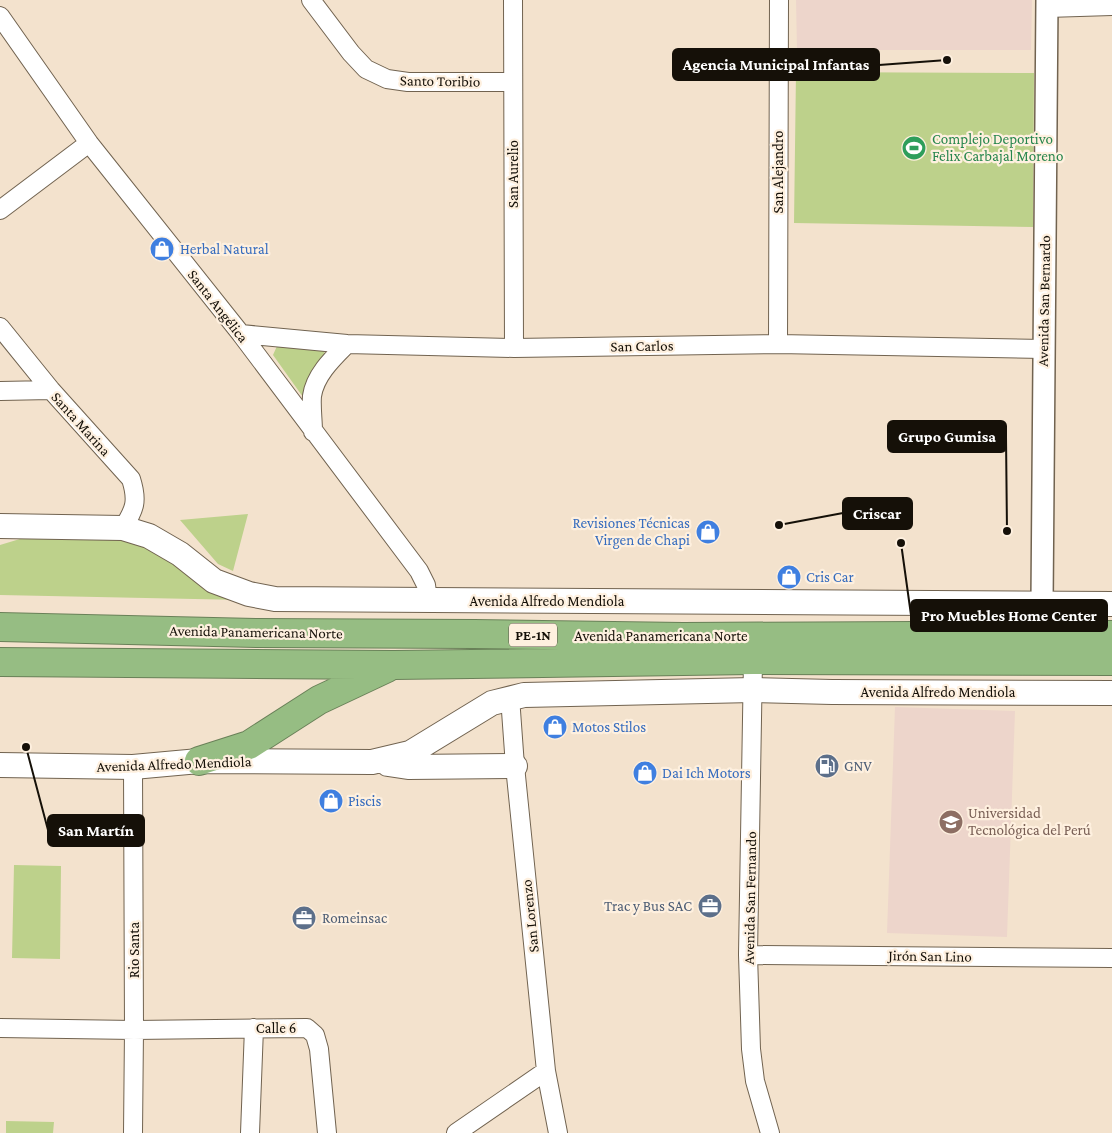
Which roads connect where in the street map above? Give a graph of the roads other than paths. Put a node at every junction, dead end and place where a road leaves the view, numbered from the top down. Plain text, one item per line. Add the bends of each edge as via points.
1 (312, 0) edge
2 (513, 0) edge
3 (779, 0) edge
4 (1047, 4) edge
5 (1112, 6) edge
6 (0, 16) edge
7 (514, 82) junction
8 (90, 143) junction
9 (0, 210) edge
10 (0, 327) edge
11 (241, 334) junction
12 (347, 344) junction
13 (778, 344) junction
14 (514, 348) junction
15 (1043, 349) junction
16 (35, 370) junction
17 (20, 390) junction
18 (51, 390) junction
19 (0, 391) edge
20 (313, 432) junction
21 (0, 526) edge
22 (123, 528) junction
23 (428, 600) junction
24 (1042, 603) junction
25 (1112, 604) edge
26 (8, 626) edge
27 (1112, 635) edge
28 (753, 660) junction
29 (1112, 661) edge
30 (8, 663) edge
31 (394, 665) junction
32 (753, 690) junction
33 (1112, 693) edge
34 (510, 698) junction
35 (199, 761) junction
36 (372, 762) junction
37 (0, 765) edge
38 (514, 766) junction
39 (133, 767) junction
40 (748, 955) junction
41 (1112, 958) edge
42 (0, 1028) edge
43 (254, 1028) junction
44 (134, 1030) junction
45 (546, 1072) junction
46 (132, 1133) edge
47 (250, 1133) edge
48 (327, 1133) edge
49 (456, 1133) edge
50 (558, 1133) edge
51 (770, 1133) edge

1 - 7 street, Santo Toribio via 356,59 366,69 387,79 408,82
2 - 7 street, San Aurelio
3 - 13 street, San Alejandro
4 - 5 street
4 - 15 street, Avenida San Bernardo
6 - 8 street, Santa Angélica
7 - 14 street, San Aurelio
8 - 9 street
8 - 11 street, Santa Angélica
10 - 16 street, Santa Marina
11 - 12 street, San Carlos
11 - 20 street, Santa Angélica
12 - 14 street, San Carlos
12 - 20 street via 317,380 312,396
13 - 14 street, San Carlos
13 - 15 street, San Carlos
15 - 24 street, Avenida San Bernardo
16 - 17 street
16 - 18 street, Santa Marina
17 - 18 street
17 - 19 street
18 - 22 street, Santa Marina via 131,479 136,501
20 - 23 street, Santa Angélica via 419,571 426,585
21 - 22 main road, Avenida Alfredo Mendiola
22 - 23 main road, Avenida Alfredo Mendiola via 149,536 214,580 249,594 275,599
23 - 24 main road, Avenida Alfredo Mendiola
24 - 25 main road, Avenida Alfredo Mendiola
26 - 27 highway, Avenida Panamericana Norte / PE-1N via 258,633 683,637
28 - 29 highway, Avenida Panamericana Norte / PE-1N
28 - 31 highway, Avenida Panamericana Norte / PE-1N
28 - 32 street, Avenida San Fernando
30 - 31 highway, Avenida Panamericana Norte / PE-1N
31 - 35 highway via 319,700 249,745
32 - 33 main road, Avenida Alfredo Mendiola
32 - 34 main road, Avenida Alfredo Mendiola via 524,695
32 - 40 street, Avenida San Fernando
34 - 36 main road, Avenida Alfredo Mendiola via 492,703 410,753
34 - 38 street, San Lorenzo
35 - 36 main road, Avenida Alfredo Mendiola
35 - 39 main road, Avenida Alfredo Mendiola
36 - 38 main road via 408,767
37 - 39 main road, Avenida Alfredo Mendiola
38 - 45 street, San Lorenzo
39 - 44 street, Rio Santa
40 - 41 street, Jirón San Lino
40 - 51 street, Avenida San Fernando via 751,1049 755,1080
42 - 44 street, Calle 6
43 - 44 street, Calle 6
43 - 47 street
43 - 48 street, Calle 6 via 307,1028 316,1036
44 - 46 street, Rio Santa
45 - 49 street
45 - 50 street, San Lorenzo

